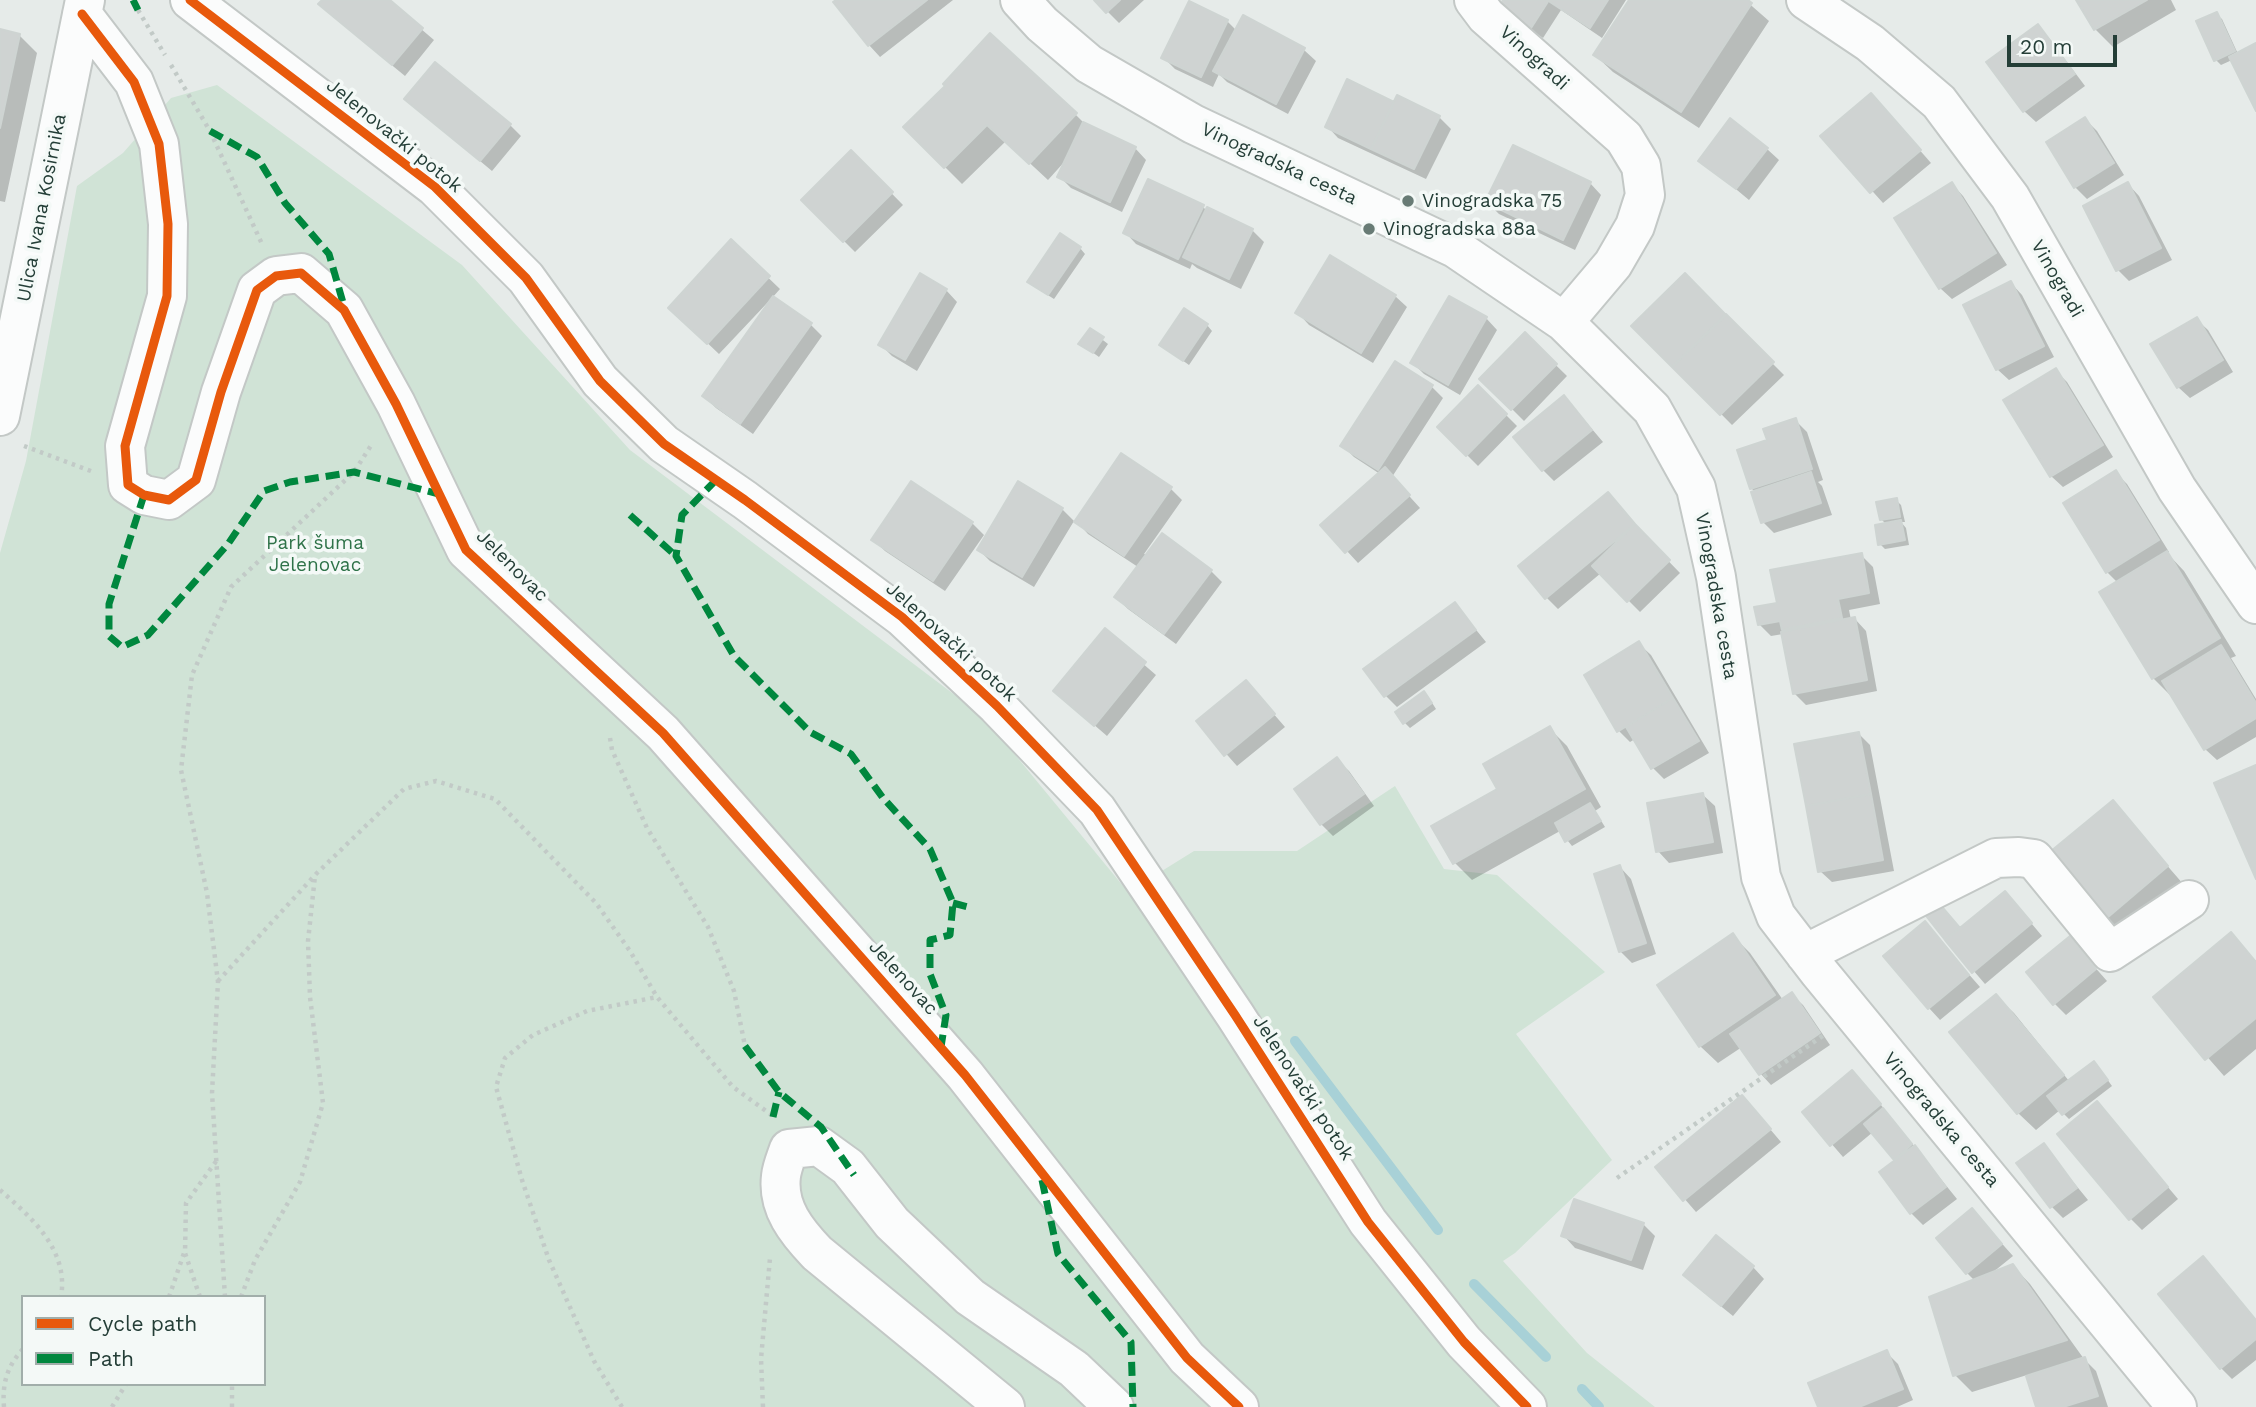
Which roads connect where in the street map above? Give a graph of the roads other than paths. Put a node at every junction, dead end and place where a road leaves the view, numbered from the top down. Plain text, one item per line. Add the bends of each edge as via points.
1 (190, 0) edge
2 (1020, 0) edge
3 (1474, 0) edge
4 (1810, 1) edge
5 (84, 7) edge
6 (1563, 322) junction
7 (6, 429) edge
8 (2256, 604) edge
9 (2189, 901) dead end
10 (1805, 954) junction
11 (1004, 1407) edge
12 (1114, 1407) edge
13 (1239, 1407) edge
14 (1527, 1407) edge
15 (2177, 1407) edge

1 - 14 street, Jelenovački potok via 435,187 526,278 600,381 664,444 902,617 997,706 1097,810 1368,1222 1464,1342
2 - 6 street, Vinogradska cesta via 1088,64 1193,124 1455,248
3 - 6 street, Vinogradi via 1486,16 1624,138 1641,166 1645,195 1636,226 1613,264
4 - 8 street, Vinogradi via 1870,43 1939,102 2010,197 2177,489
5 - 7 street, Ulica Ivana Kosirnika via 43,196
5 - 13 street, Jelenovac via 134,82 159,145 168,224 167,296 125,446 128,485 144,495 169,500 196,480 257,290 276,276 301,274 344,310 396,404 466,550 663,733 965,1075 1187,1358
6 - 10 street, Vinogradska cesta via 1652,409 1696,488 1716,577 1761,877 1776,916
9 - 10 street via 2110,952 2034,859 1996,859
10 - 15 street, Vinogradska cesta
11 - 12 street via 797,1232 782,1202 781,1176 789,1149 819,1146 848,1167 892,1223 970,1297 1074,1370

